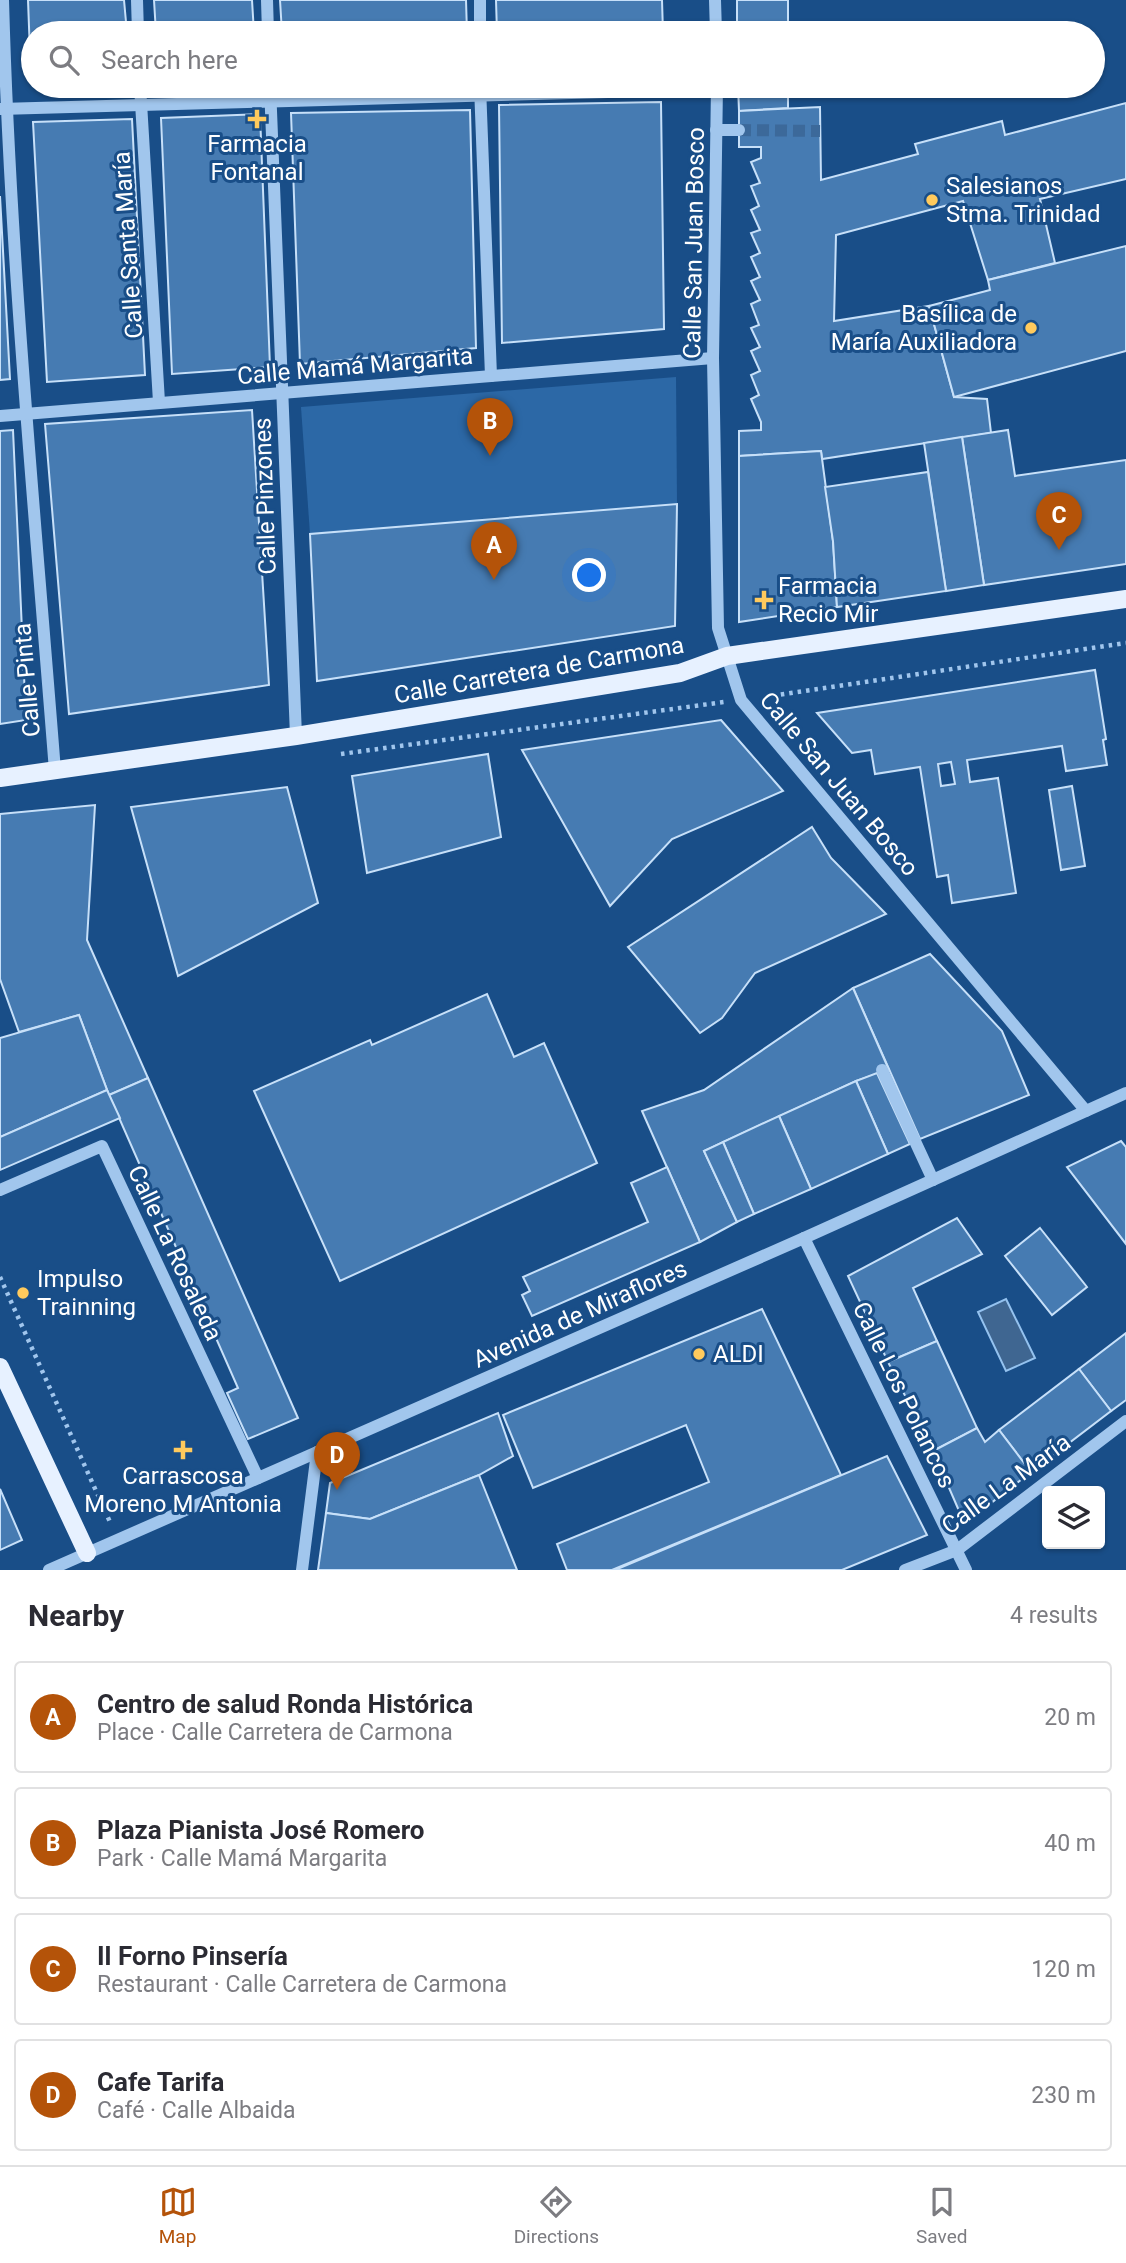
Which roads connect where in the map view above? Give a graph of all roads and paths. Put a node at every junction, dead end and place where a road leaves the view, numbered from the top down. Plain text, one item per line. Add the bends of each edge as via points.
1 (3, 0) edge
2 (137, 0) edge
3 (267, 0) edge
4 (480, 0) edge
5 (715, 0) edge
6 (138, 21) edge
7 (268, 21) edge
8 (480, 21) edge
9 (716, 21) edge
10 (141, 98) edge
11 (271, 98) edge
12 (347, 98) edge
13 (480, 98) edge
14 (717, 98) edge
15 (271, 102) junction
16 (141, 106) junction
17 (3, 109) edge
18 (716, 130) junction
19 (739, 130) tunnel mouth
20 (713, 358) junction
21 (491, 376) junction
22 (282, 392) junction
23 (159, 402) junction
24 (27, 413) junction
25 (0, 416) edge
26 (1126, 599) edge
27 (1126, 643) edge
28 (727, 656) junction
29 (752, 698) dead end
30 (729, 701) dead end
31 (296, 736) junction
32 (329, 755) dead end
33 (55, 771) junction
34 (0, 778) edge
35 (882, 1070) dead end
36 (1126, 1093) edge
37 (1086, 1111) junction
38 (933, 1180) junction
39 (0, 1190) edge
40 (804, 1238) junction
41 (0, 1277) edge
42 (0, 1367) edge
43 (1126, 1421) edge
44 (317, 1452) junction
45 (258, 1478) junction
46 (112, 1526) dead end
47 (957, 1549) junction
48 (87, 1553) junction
49 (56, 1569) edge
50 (303, 1570) edge
51 (905, 1570) edge
52 (966, 1570) edge

1 - 17 street, Calle Pinta
2 - 6 street
3 - 7 street
4 - 8 street
5 - 9 street
10 - 16 street, Calle Santa María
11 - 15 street, Calle Pinzones
12 - 15 street
13 - 21 street
14 - 18 street, Calle San Juan Bosco
15 - 16 street
15 - 22 street, Calle Pinzones
16 - 17 street
16 - 23 street, Calle Santa María
17 - 24 street, Calle Pinta
18 - 19 street
18 - 20 street, Calle San Juan Bosco
20 - 21 street, Calle Mamá Margarita
20 - 28 street, Calle San Juan Bosco via 718,628
21 - 22 street, Calle Mamá Margarita
22 - 23 street, Calle Mamá Margarita
22 - 31 street, Calle Pinzones
23 - 24 street, Calle Mamá Margarita
24 - 25 street, Calle Mamá Margarita
24 - 33 street, Calle Pinta
26 - 28 main road, Calle Carretera de Carmona
27 - 29 path
28 - 31 main road, Calle Carretera de Carmona via 680,673
28 - 37 street, Calle San Juan Bosco via 741,700
30 - 32 path
31 - 33 main road, Calle Carretera de Carmona
33 - 34 main road, Calle Carretera de Carmona
35 - 38 street
36 - 37 street, Avenida de Miraflores
37 - 38 street, Avenida de Miraflores
38 - 40 street, Avenida de Miraflores
39 - 45 street, Calle La Rosaleda via 102,1146
40 - 44 street, Avenida de Miraflores
40 - 47 street, Calle Los Polancos
41 - 46 path
42 - 48 main road
43 - 47 street, Calle La María
44 - 45 street, Avenida de Miraflores
44 - 50 street
45 - 48 street, Avenida de Miraflores
47 - 51 street, Calle La María
47 - 52 street, Calle Los Polancos
48 - 49 street, Avenida de Miraflores

